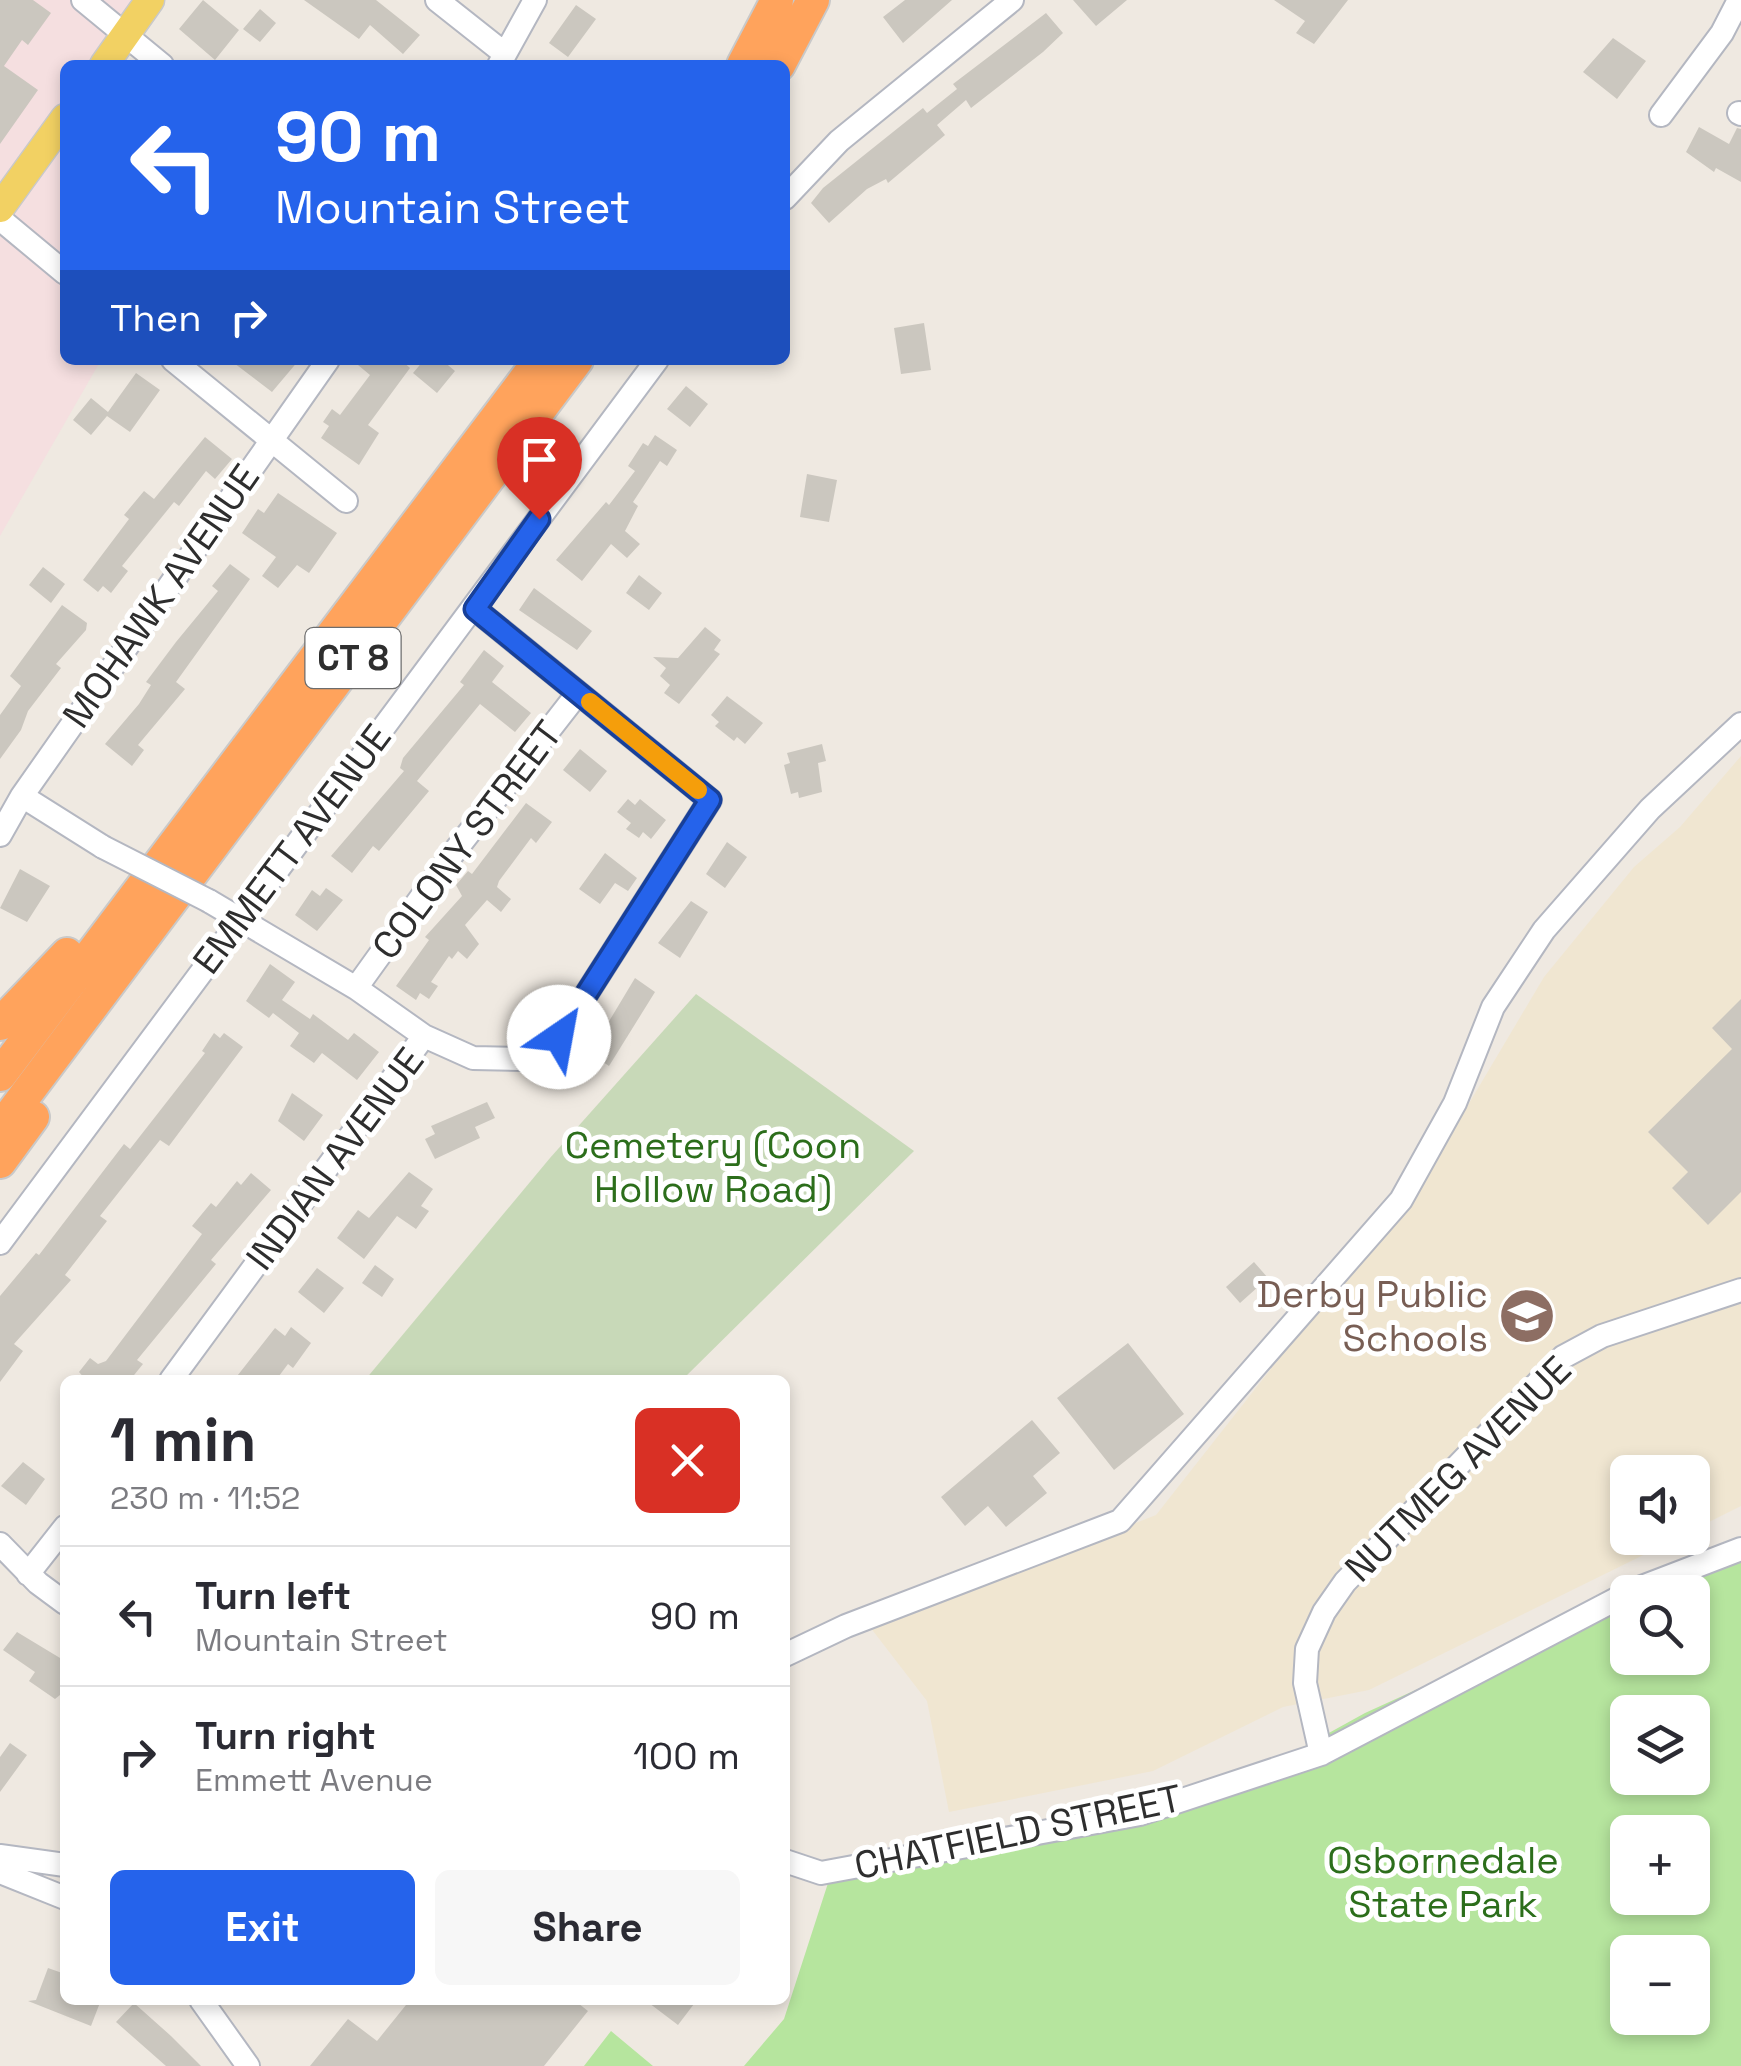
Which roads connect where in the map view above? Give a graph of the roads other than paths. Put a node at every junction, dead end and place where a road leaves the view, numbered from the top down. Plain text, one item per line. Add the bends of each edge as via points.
1 (83, 0) edge
2 (150, 0) edge
3 (437, 0) edge
4 (535, 0) edge
5 (777, 0) edge
6 (813, 0) edge
7 (1012, 0) edge
8 (1739, 0) edge
9 (125, 34) junction
10 (502, 59) edge
11 (107, 60) edge
12 (156, 60) edge
13 (745, 60) edge
14 (782, 60) edge
15 (1661, 115) dead end
16 (60, 125) edge
17 (790, 193) edge
18 (0, 208) edge
19 (0, 219) edge
20 (60, 268) edge
21 (179, 365) edge
22 (324, 365) edge
23 (536, 365) edge
24 (573, 365) edge
25 (653, 365) edge
26 (271, 438) junction
27 (346, 501) dead end
28 (475, 609) junction
29 (578, 693) junction
30 (1741, 724) edge
31 (22, 796) junction
32 (202, 806) junction
33 (0, 835) edge
34 (239, 916) junction
35 (128, 955) junction
36 (356, 988) junction
37 (0, 1024) edge
38 (424, 1036) junction
39 (0, 1075) edge
40 (0, 1129) edge
41 (0, 1162) edge
42 (0, 1243) edge
43 (1741, 1290) edge
44 (175, 1375) edge
45 (60, 1534) edge
46 (0, 1544) edge
47 (1741, 1549) edge
48 (28, 1574) junction
49 (1674, 1575) edge
50 (60, 1599) edge
51 (1610, 1602) edge
52 (790, 1653) edge
53 (1321, 1754) junction
54 (0, 1856) edge
55 (60, 1863) edge
56 (790, 1863) edge
57 (0, 1872) edge
58 (60, 1896) edge
59 (205, 2005) edge
60 (248, 2066) edge

1 - 9 street
2 - 9 main road
3 - 10 street
4 - 10 street
5 - 13 highway
6 - 14 highway
7 - 17 street via 838,141
8 - 15 street
9 - 11 main road
9 - 12 street
16 - 18 main road
19 - 20 street
21 - 26 street
22 - 26 street, MOHAWK AVENUE
23 - 32 highway, CT 8
24 - 35 highway, CT 8
25 - 28 street, EMMETT AVENUE
26 - 27 street
26 - 31 street, MOHAWK AVENUE
28 - 29 street
28 - 34 street, EMMETT AVENUE
29 - 36 street, COLONY STREET
29 - 38 street, INDIAN AVENUE via 710,800 559,1037 524,1060 473,1058
30 - 52 street via 1650,810 1544,930 1493,1007 1455,1103 1401,1200 1120,1521
31 - 33 street, MOHAWK AVENUE
31 - 34 street, bridge via 103,847
32 - 37 highway
32 - 39 highway, CT 8
34 - 36 street
34 - 42 street, EMMETT AVENUE
35 - 40 highway, CT 8
35 - 41 highway via 40,1108
36 - 38 street
38 - 44 street, INDIAN AVENUE
43 - 53 street, NUTMEG AVENUE via 1602,1336 1563,1357 1345,1582 1307,1650 1306,1683
45 - 48 street
46 - 48 street
47 - 49 street, CHATFIELD STREET
48 - 50 street
51 - 53 street, CHATFIELD STREET
53 - 56 street, CHATFIELD STREET via 1140,1814 821,1873
54 - 55 street
57 - 58 street
59 - 60 street

